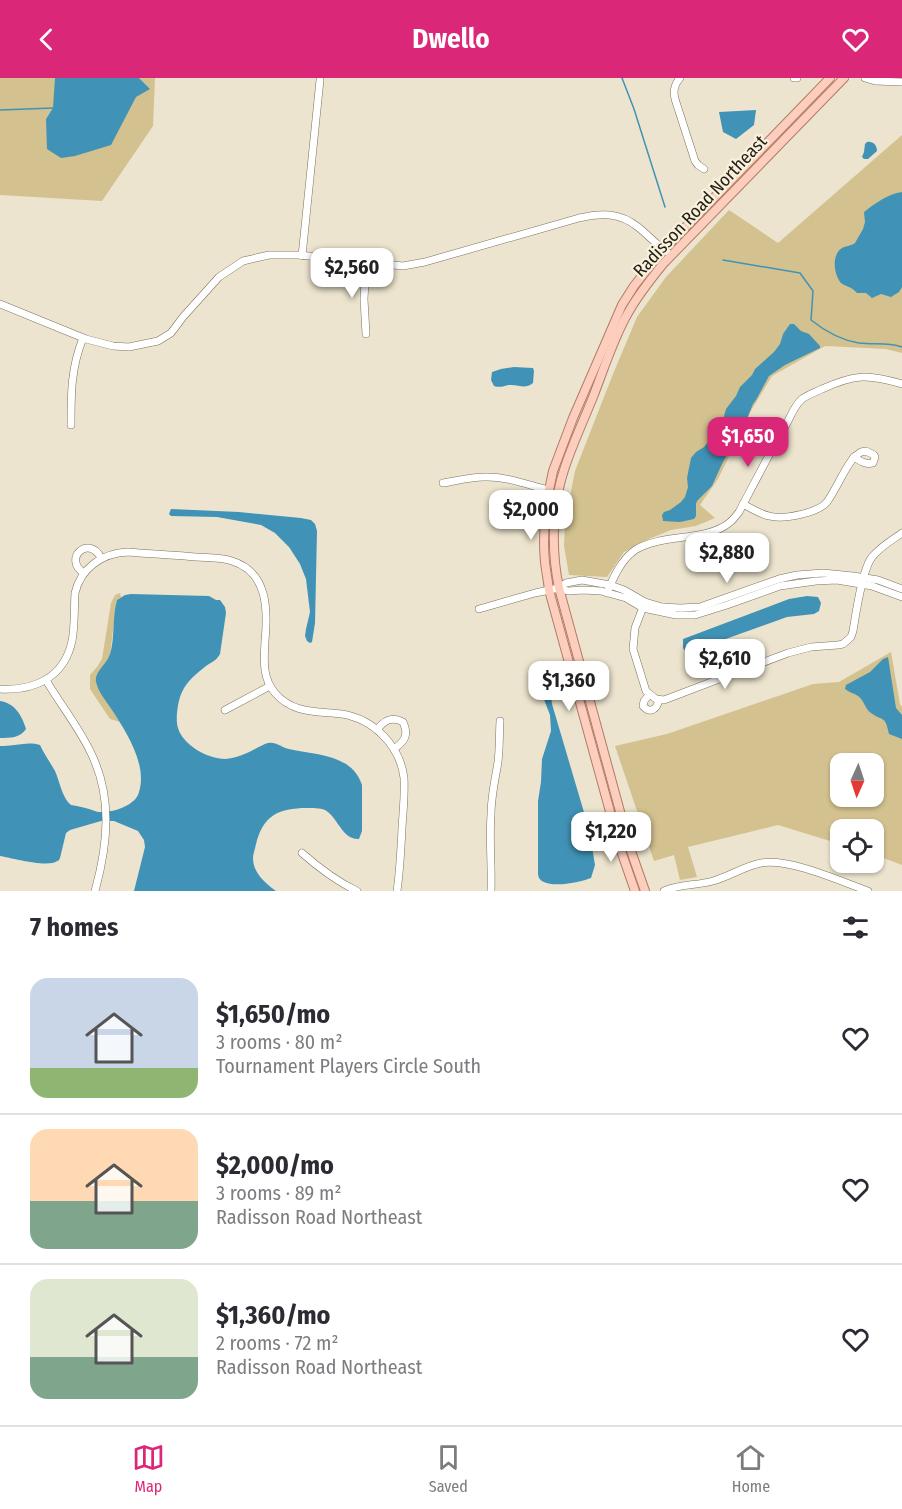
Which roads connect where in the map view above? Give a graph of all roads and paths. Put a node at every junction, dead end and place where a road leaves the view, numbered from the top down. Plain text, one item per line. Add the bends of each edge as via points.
1 (680, 78) edge
2 (830, 78) edge
3 (844, 78) edge
4 (864, 78) edge
5 (320, 80) dead end
6 (902, 82) edge
7 (704, 169) dead end
8 (668, 252) junction
9 (302, 256) junction
10 (366, 263) junction
11 (0, 304) edge
12 (366, 334) dead end
13 (83, 338) junction
14 (902, 384) edge
15 (71, 425) dead end
16 (854, 457) dead end
17 (442, 483) dead end
18 (548, 490) junction
19 (743, 504) junction
20 (902, 533) edge
21 (101, 558) junction
22 (84, 573) junction
23 (863, 582) junction
24 (610, 585) junction
25 (559, 588) junction
26 (902, 589) edge
27 (549, 590) junction
28 (607, 593) junction
29 (902, 597) edge
30 (644, 605) junction
31 (479, 609) dead end
32 (46, 680) junction
33 (270, 686) junction
34 (0, 689) edge
35 (649, 695) junction
36 (659, 700) junction
37 (225, 710) dead end
38 (500, 721) dead end
39 (377, 730) junction
40 (394, 749) junction
41 (302, 853) dead end
42 (627, 871) junction
43 (854, 889) edge
44 (95, 891) edge
45 (357, 891) edge
46 (397, 891) edge
47 (491, 891) edge
48 (635, 891) edge
49 (640, 891) edge
50 (645, 891) edge
51 (664, 891) edge
52 (868, 891) edge

1 - 7 street via 673,92 695,161
2 - 8 main road, Radisson Road Northeast
3 - 8 main road, Radisson Road Northeast
4 - 6 street
5 - 9 street
8 - 10 street via 623,218 597,214 425,262 403,266
8 - 18 main road, Radisson Road Northeast via 634,286 622,305
8 - 25 main road, Radisson Road Northeast via 627,314 564,472 554,533
9 - 10 street
9 - 13 street via 269,255 243,261 219,277 171,333 158,340 129,347
10 - 12 street
11 - 13 street
13 - 15 street via 72,379
14 - 19 street via 878,377 850,378 802,399
16 - 19 street via 828,500 815,510 776,517
17 - 18 street via 492,477
18 - 27 main road, Radisson Road Northeast via 544,534
19 - 24 street via 730,522 720,528 635,550
20 - 23 street via 876,551
21 - 22 street
21 - 22 street via 94,549 80,551 76,564
21 - 33 street via 128,552 214,558 235,561 248,570 266,603 264,663
22 - 32 street via 76,586 68,653
23 - 26 street via 878,580
23 - 29 street
23 - 30 street via 823,573 797,575 700,607
23 - 36 street via 851,637 843,644 796,650
24 - 25 street via 582,580
24 - 28 street
24 - 30 street
25 - 27 street
25 - 28 street
25 - 50 main road, Radisson Road Northeast
27 - 31 street
27 - 42 main road, Radisson Road Northeast
28 - 30 street
30 - 35 street via 635,628 633,649
32 - 34 street via 19,689
32 - 44 street via 90,750 101,778 106,829
33 - 37 street
33 - 39 street via 295,708 355,717
35 - 36 street
35 - 36 street via 644,701 646,709 654,710
38 - 47 street via 490,816
39 - 40 street
39 - 40 street via 392,718 403,722 405,739
40 - 46 street via 404,784
41 - 45 street
42 - 48 main road, Radisson Road Northeast
42 - 49 main road
43 - 51 street via 801,868 773,862 759,863 710,882 683,884
43 - 52 street

